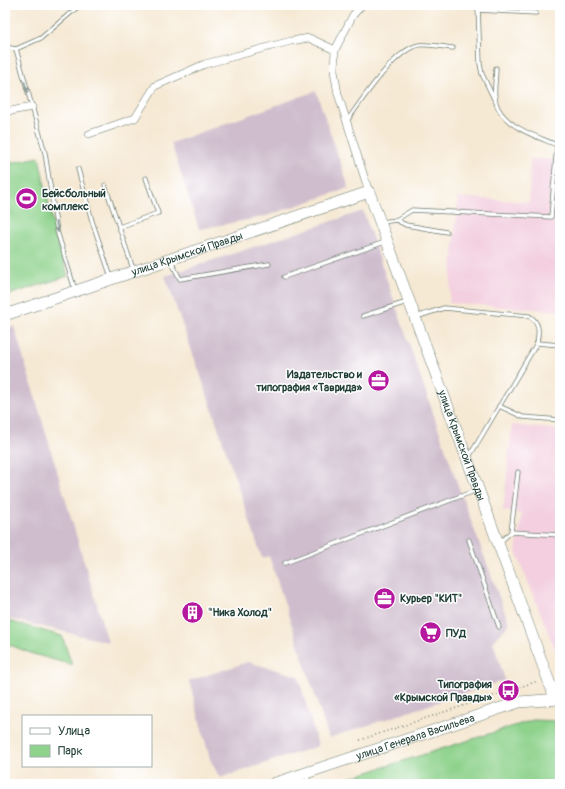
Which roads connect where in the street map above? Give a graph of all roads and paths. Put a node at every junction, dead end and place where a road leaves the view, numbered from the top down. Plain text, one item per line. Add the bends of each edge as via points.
1 (80, 5) edge
2 (362, 5) edge
3 (478, 5) edge
4 (478, 10) junction
5 (536, 13) dead end
6 (5, 47) edge
7 (453, 48) dead end
8 (16, 49) junction
9 (336, 50) junction
10 (496, 68) dead end
11 (32, 107) junction
12 (498, 108) junction
13 (5, 112) edge
14 (347, 122) junction
15 (89, 134) dead end
16 (558, 145) edge
17 (558, 163) edge
18 (78, 169) dead end
19 (146, 178) dead end
20 (105, 185) dead end
21 (553, 187) junction
22 (560, 187) edge
23 (369, 192) junction
24 (396, 220) junction
25 (379, 222) junction
26 (119, 227) junction
27 (447, 232) dead end
28 (386, 242) junction
29 (170, 260) junction
30 (269, 264) dead end
31 (134, 272) junction
32 (284, 277) dead end
33 (112, 280) junction
34 (75, 292) junction
35 (408, 301) junction
36 (5, 315) edge
37 (363, 316) dead end
38 (414, 317) junction
39 (537, 343) junction
40 (560, 345) edge
41 (499, 406) junction
42 (560, 420) edge
43 (467, 460) junction
44 (518, 472) dead end
45 (478, 490) junction
46 (511, 532) junction
47 (560, 535) edge
48 (469, 540) dead end
49 (498, 545) junction
50 (285, 563) dead end
51 (499, 627) dead end
52 (548, 679) junction
53 (558, 699) edge
54 (360, 740) dead end
55 (308, 779) edge
56 (273, 784) edge

1 - 8 lane via 41,38
2 - 9 street, улица Крымской Правды via 353,15
3 - 4 lane
4 - 5 lane
4 - 12 lane via 482,74
6 - 8 lane
7 - 14 lane via 420,45 401,54 366,93
8 -> 11 lane
9 - 14 street, улица Крымской Правды via 334,71
9 - 15 street via 309,38 205,64 155,86 135,118
10 - 12 lane via 495,94
11 - 13 street
11 -> 34 lane via 45,153 57,231
12 - 16 lane via 505,118 524,132
14 - 23 street, улица Крымской Правды
16 - 17 lane
17 - 21 lane
18 - 33 lane
19 - 26 lane via 158,213
20 - 26 lane
21 - 22 lane
21 - 24 lane via 551,217 412,210
23 - 25 street, улица Крымской Правды
23 - 29 street, улица Крымской Правды
24 - 25 lane
24 - 27 lane via 406,225
25 - 28 street, улица Крымской Правды
26 - 31 lane
28 - 32 lane
28 - 35 street, улица Крымской Правды
29 - 30 lane via 180,279
29 - 31 street, улица Крымской Правды
31 - 33 street, улица Крымской Правды
33 - 34 street, улица Крымской Правды
34 - 36 street, улица Крымской Правды
35 - 37 lane
35 - 38 street, улица Крымской Правды
38 - 39 lane via 444,308 529,316 535,319 537,324
38 - 43 street, улица Крымской Правды
39 - 40 lane
39 - 41 lane
41 - 42 lane via 523,417
41 - 43 lane
43 - 45 street, улица Крымской Правды
44 - 46 lane
45 - 49 street, улица Крымской Правды
45 - 50 lane
46 - 47 lane
46 - 49 lane
48 - 51 lane
49 - 52 street, улица Крымской Правды
52 - 53 street, улица Крымской Правды
52 - 54 path via 532,682
53 - 55 street, улица Генерала Васильева via 519,702
55 - 56 street, улица Генерала Васильева

